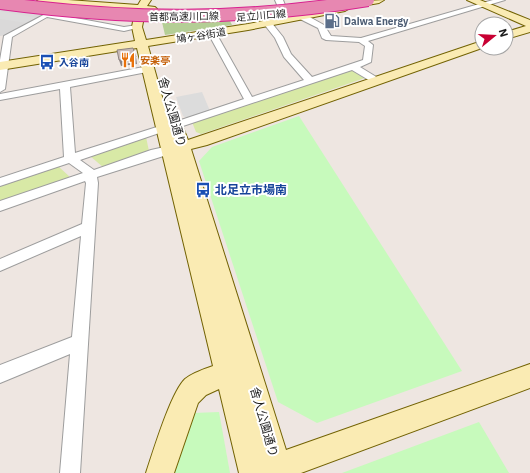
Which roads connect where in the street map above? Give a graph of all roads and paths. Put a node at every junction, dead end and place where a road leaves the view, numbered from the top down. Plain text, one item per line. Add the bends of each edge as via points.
1 (26, 0) edge
2 (42, 0) edge
3 (146, 0) edge
4 (327, 0) edge
5 (343, 0) edge
6 (379, 0) edge
7 (472, 0) edge
8 (501, 0) edge
9 (368, 1) edge
10 (0, 5) edge
11 (484, 5) junction
12 (281, 6) edge
13 (49, 14) junction
14 (303, 17) junction
15 (268, 24) junction
16 (530, 24) edge
17 (142, 28) junction
18 (530, 28) edge
19 (212, 33) junction
20 (514, 33) edge
21 (4, 37) edge
22 (361, 40) junction
23 (474, 47) edge
24 (1, 66) edge
25 (354, 67) junction
26 (149, 70) junction
27 (375, 80) junction
28 (310, 81) junction
29 (64, 85) junction
30 (0, 89) edge
31 (0, 97) edge
32 (250, 101) junction
33 (170, 126) junction
34 (176, 148) junction
35 (71, 158) junction
36 (90, 174) junction
37 (0, 182) edge
38 (0, 206) edge
39 (90, 226) junction
40 (0, 265) edge
41 (81, 341) junction
42 (0, 374) edge
43 (228, 374) junction
44 (530, 376) edge
45 (268, 472) edge
46 (70, 473) edge
47 (160, 473) edge

1 - 5 highway, 首都高速川口線 via 92,8 183,12 247,10
2 - 17 street, 足立川口線
3 - 17 street
4 - 12 street, 足立川口線
6 - 9 street, 足立川口線
7 - 11 street
8 - 11 street
9 - 10 highway, 首都高速川口線, bridge via 287,11 176,17 78,13
9 - 12 street, 足立川口線
9 - 14 street, 鳩ヶ谷街道
10 - 13 street, 足立川口線
11 - 16 street
11 - 22 street
12 - 17 street, 足立川口線
12 - 17 street, 鳩ヶ谷街道 via 284,16 277,19
13 - 17 street, 足立川口線
13 - 21 street
14 - 15 street, 鳩ヶ谷街道
14 - 22 street via 321,27 329,38
15 - 19 street, 鳩ヶ谷街道
15 - 28 street via 279,37 287,55
17 - 19 street, 鳩ヶ谷街道
17 - 24 street, 鳩ヶ谷街道
17 - 26 street, 舎人公園通り
17 - 33 street, 舎人公園通り
18 - 20 street
19 - 32 street
21 - 24 street
22 - 25 street via 369,45 367,62
23 - 27 street
24 - 30 street via 4,70
25 - 27 street
25 - 28 street
26 - 29 street
26 - 33 street, 舎人公園通り
27 - 34 street
28 - 32 street
29 - 31 street
29 - 35 street
32 - 33 street
33 - 34 street, 舎人公園通り
33 - 35 street
34 - 36 street
34 - 43 street, 舎人公園通り
34 - 45 street, 舎人公園通り
35 - 36 street
35 - 37 street
36 - 38 street
36 - 39 street
39 - 40 street
39 - 41 street
41 - 42 street
41 - 46 street
43 - 45 street, 舎人公園通り
43 - 47 street via 201,383 192,390
44 - 45 street

